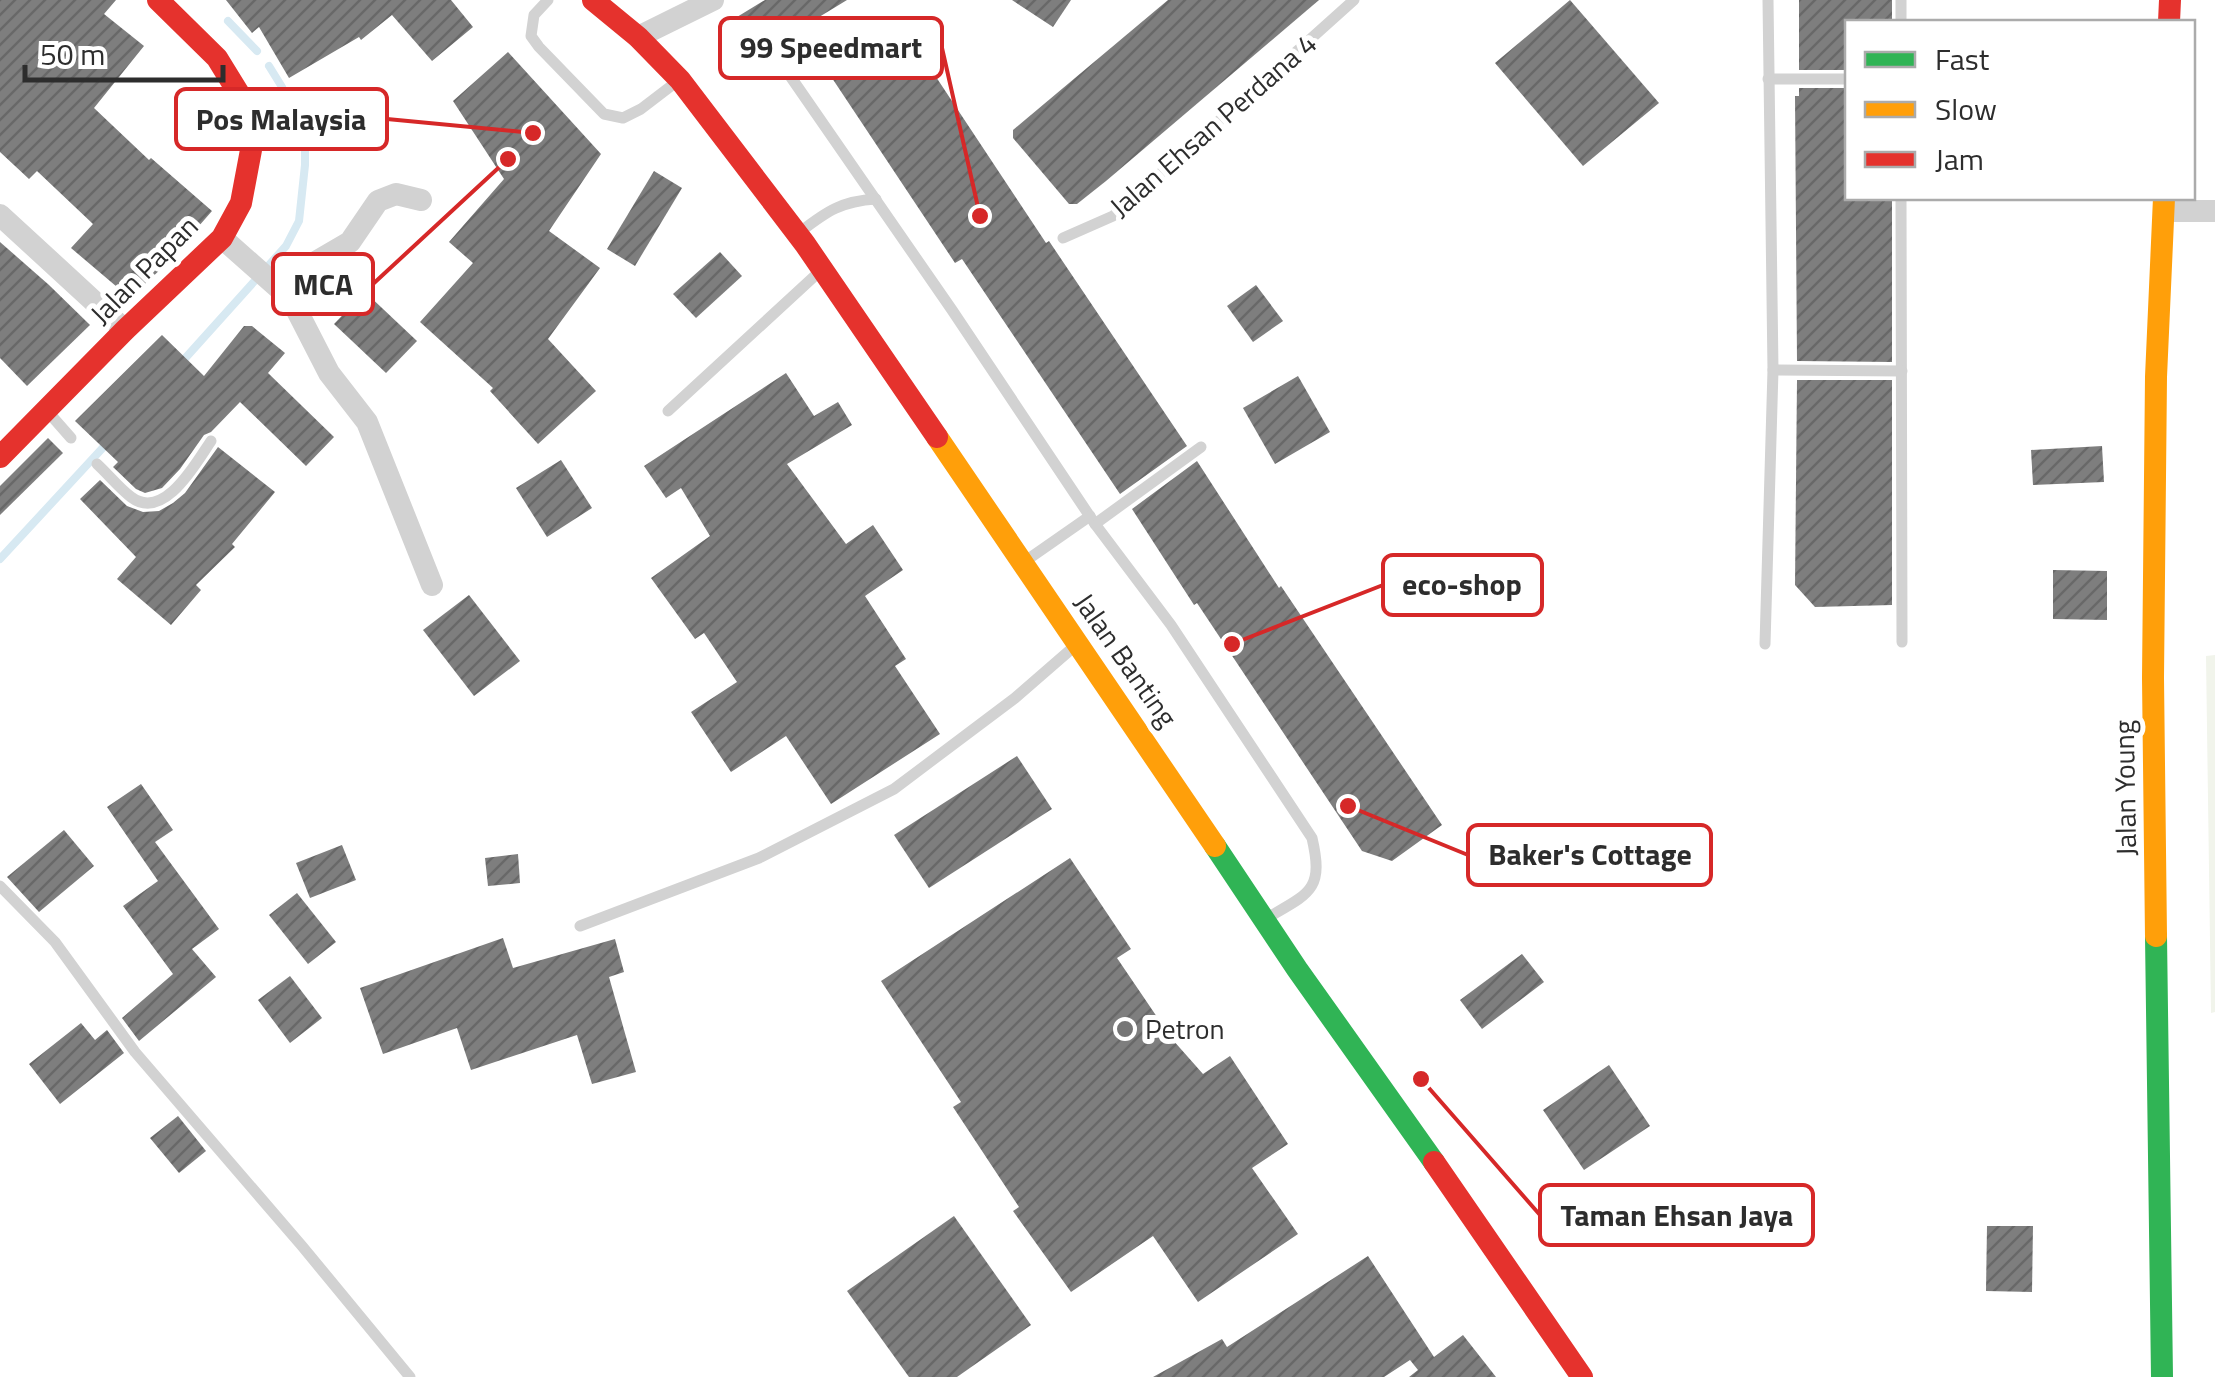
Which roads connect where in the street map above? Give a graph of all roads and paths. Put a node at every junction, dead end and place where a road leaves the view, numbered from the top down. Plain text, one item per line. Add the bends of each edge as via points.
1 (158, 0) edge
2 (548, 0) edge
3 (594, 0) edge
4 (714, 0) edge
5 (1354, 0) edge
6 (1768, 0) edge
7 (638, 37) junction
8 (788, 73) dead end
9 (1768, 79) junction
10 (1845, 79) edge
11 (680, 80) junction
12 (876, 199) junction
13 (421, 200) dead end
14 (1901, 200) edge
15 (2164, 204) edge
16 (2215, 211) edge
17 (0, 215) edge
18 (797, 234) junction
19 (222, 238) junction
20 (1064, 238) dead end
21 (822, 270) junction
22 (283, 291) junction
23 (126, 330) junction
24 (1773, 370) junction
25 (1902, 371) junction
26 (46, 410) junction
27 (668, 411) dead end
28 (71, 438) dead end
29 (211, 441) dead end
30 (1201, 447) dead end
31 (0, 457) edge
32 (98, 464) dead end
33 (1093, 520) junction
34 (1023, 563) junction
35 (432, 586) dead end
36 (1902, 642) dead end
37 (1078, 644) junction
38 (1766, 644) dead end
39 (0, 886) edge
40 (1264, 920) junction
41 (580, 926) dead end
42 (410, 1377) edge
43 (1582, 1377) edge
44 (2162, 1377) edge

1 - 19 main road, Jalan Papan via 217,58 240,98 251,150 240,203
2 - 11 lane via 534,15 531,36 604,114 623,118
3 - 7 main road, Jalan Banting
4 - 7 street
5 - 20 lane, Jalan Ehsan Perdana 4 via 1113,216
6 - 9 lane
7 - 11 main road, Jalan Banting
8 - 12 lane
9 - 10 lane
9 - 24 lane
11 - 18 main road, Jalan Banting
12 - 18 lane via 826,211
12 - 33 lane
13 - 22 street via 396,194 378,201 350,242
14 - 25 lane
15 - 16 street
15 - 44 main road, Jalan Young via 2153,678
17 - 23 street
18 - 21 main road, Jalan Banting
19 - 22 street
19 - 23 main road, Jalan Papan
21 - 27 lane
21 - 34 main road, Jalan Banting
22 - 35 street via 328,372 366,422
23 - 26 main road, Jalan Papan
24 - 25 lane
24 - 38 lane
25 - 36 lane
26 - 28 lane
26 - 31 main road, Jalan Papan
29 - 32 lane via 160,501 133,499
30 - 33 lane
33 - 34 lane
33 - 40 lane via 1312,838 1314,884
34 - 37 main road, Jalan Banting
37 - 40 main road, Jalan Banting
37 - 41 lane via 894,789 759,858
39 - 42 lane via 54,942 135,1052
40 - 43 main road, Jalan Banting

